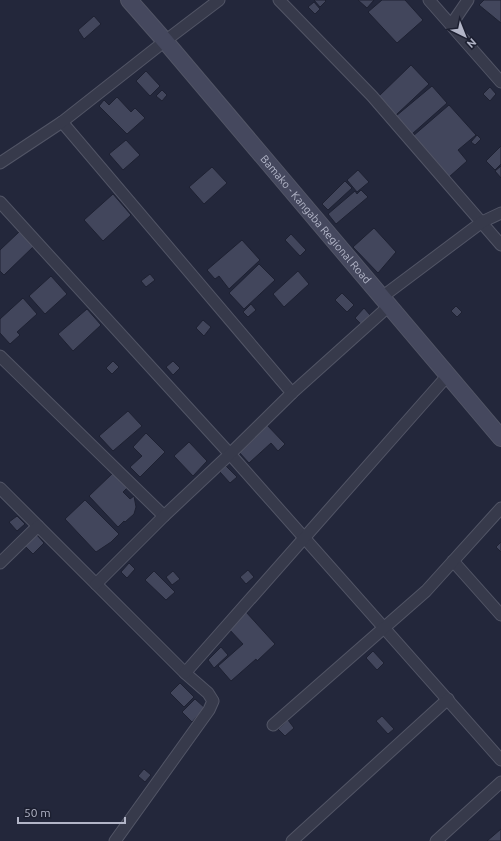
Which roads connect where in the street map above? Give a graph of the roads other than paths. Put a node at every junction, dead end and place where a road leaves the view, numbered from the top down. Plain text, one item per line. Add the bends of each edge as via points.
1 (129, 0) edge
2 (219, 0) edge
3 (279, 0) edge
4 (428, 0) edge
5 (468, 0) edge
6 (451, 25) junction
7 (165, 41) junction
8 (501, 82) edge
9 (62, 122) junction
10 (0, 163) edge
11 (0, 202) edge
12 (501, 213) edge
13 (482, 222) junction
14 (501, 245) edge
15 (385, 301) junction
16 (0, 356) edge
17 (448, 375) junction
18 (292, 393) junction
19 (501, 438) edge
20 (230, 454) junction
21 (0, 488) edge
22 (501, 508) edge
23 (164, 516) junction
24 (38, 526) junction
25 (305, 538) junction
26 (453, 561) junction
27 (0, 563) edge
28 (96, 584) junction
29 (501, 615) edge
30 (384, 628) junction
31 (185, 673) junction
32 (448, 699) junction
33 (273, 726) dead end
34 (501, 760) edge
35 (501, 782) edge
36 (115, 841) edge
37 (292, 841) edge
38 (436, 841) edge

1 - 7 street, Bamako - Kangaba Regional Road
2 - 7 street
3 - 13 street via 372,96
4 - 6 street
5 - 6 street
6 - 8 street
7 - 9 street
7 - 15 street, Bamako - Kangaba Regional Road
9 - 10 street
9 - 18 street
11 - 20 street
12 - 13 street
13 - 14 street
13 - 15 street
15 - 17 street, Bamako - Kangaba Regional Road
15 - 18 street
16 - 23 street
17 - 19 street, Bamako - Kangaba Regional Road
17 - 25 street
18 - 20 street
20 - 23 street
20 - 25 street
21 - 24 street
22 - 26 street
23 - 28 street
24 - 27 street
24 - 28 street
25 - 30 street
25 - 31 street
26 - 29 street
26 - 30 street via 426,591
28 - 31 street
30 - 32 street
30 - 33 street
31 - 36 street via 208,693 213,701
32 - 34 street
32 - 37 street
35 - 38 street

